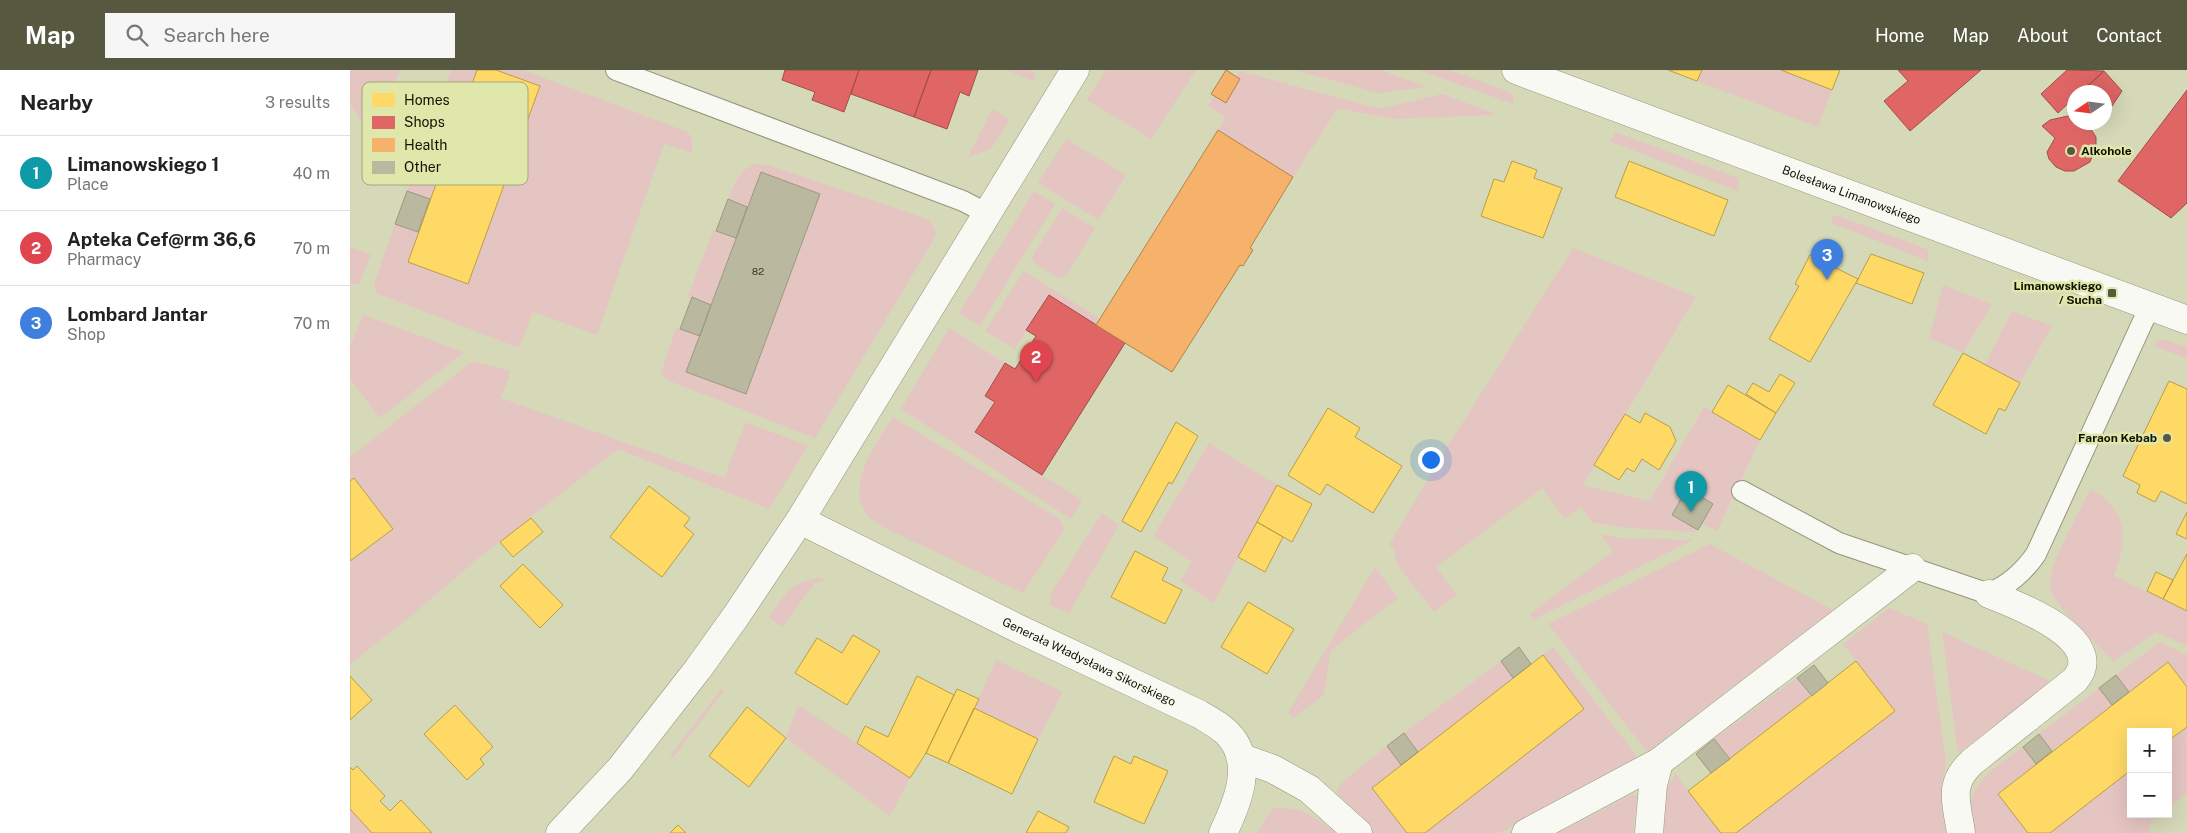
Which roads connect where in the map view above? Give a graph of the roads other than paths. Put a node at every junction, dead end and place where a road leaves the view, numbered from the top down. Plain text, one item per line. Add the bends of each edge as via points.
1 (616, 70) edge
2 (1075, 70) edge
3 (1516, 70) edge
4 (988, 214) junction
5 (2150, 306) junction
6 (2187, 320) edge
7 (1742, 491) dead end
8 (800, 520) junction
9 (1912, 568) junction
10 (1989, 594) junction
11 (1242, 758) junction
12 (1659, 762) junction
13 (560, 833) edge
14 (1223, 833) edge
15 (1358, 833) edge
16 (1526, 833) edge
17 (1649, 833) edge
18 (1961, 833) edge

1 - 4 lane via 954,198
2 - 4 street
3 - 5 street, Bolesława Limanowskiego
4 - 8 street
5 - 6 street, Bolesława Limanowskiego
5 - 10 lane via 2036,554 2006,586
7 - 9 lane via 1839,543
8 - 11 street, Generała Władysława Sikorskiego via 1199,714 1226,731
8 - 13 street via 698,669 620,769
9 - 10 lane
9 - 12 street
10 - 18 street via 2048,620 2076,645 2084,662 2082,672 2075,680 1964,770 1956,785
11 - 14 street via 1236,806
11 - 15 street via 1280,772 1309,789
12 - 16 street
12 - 17 street via 1653,785

